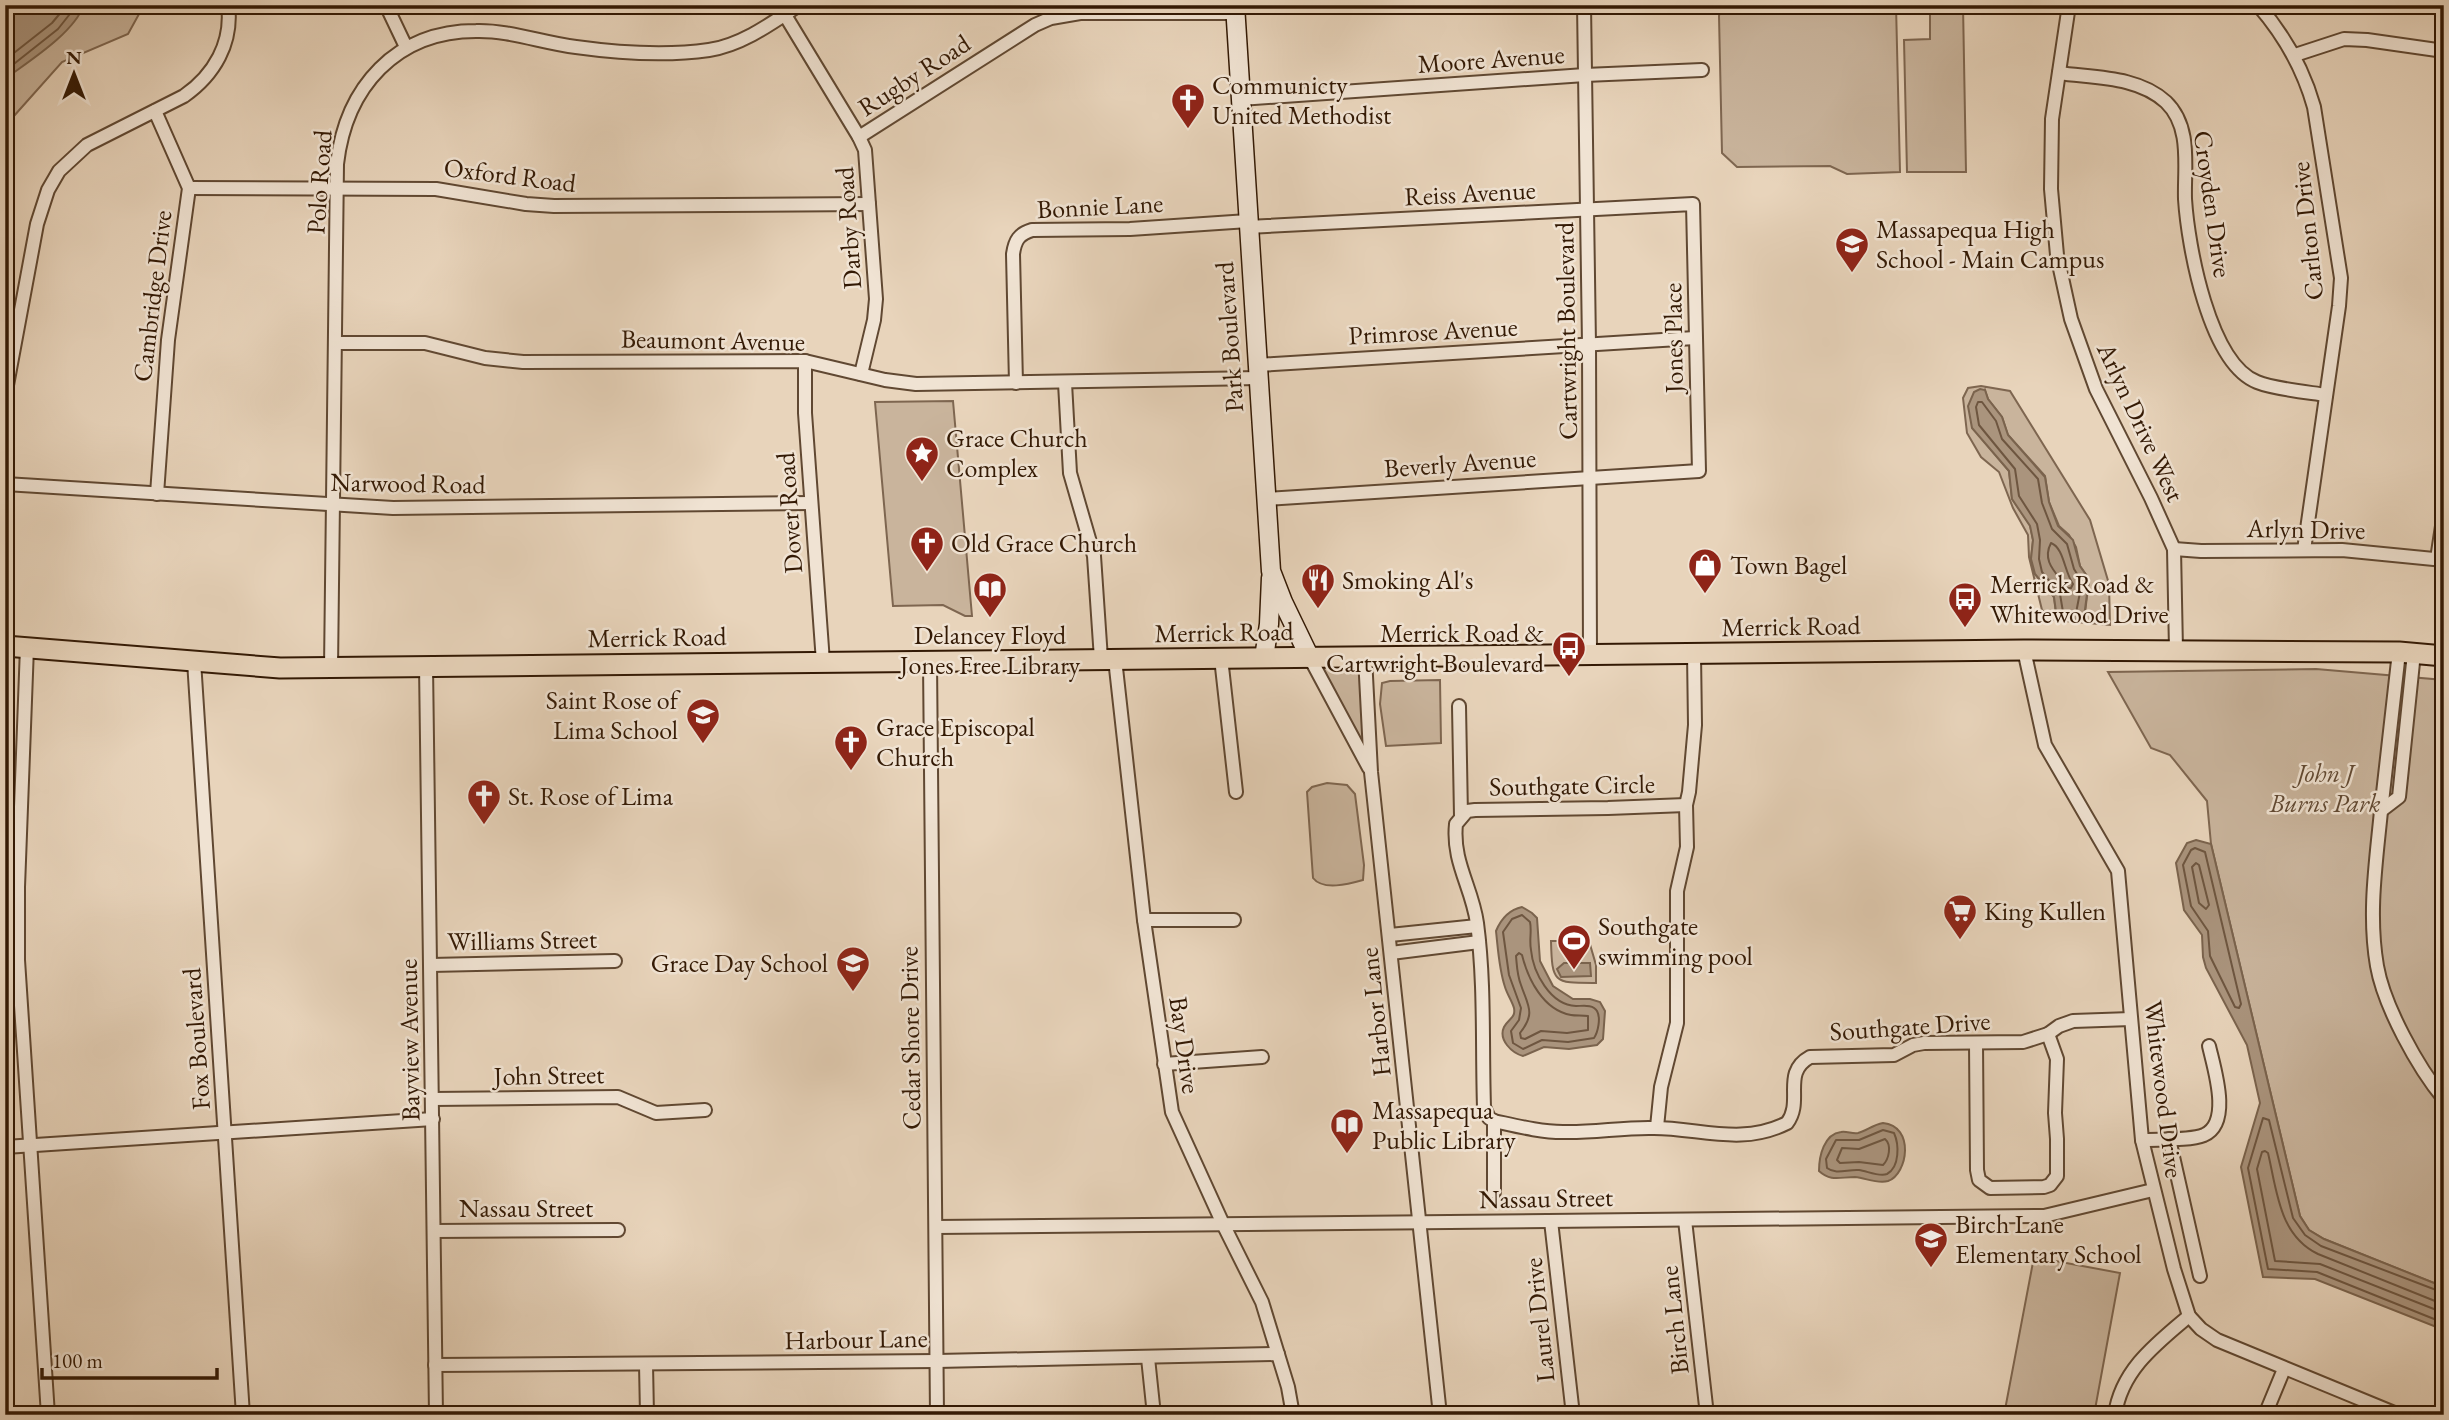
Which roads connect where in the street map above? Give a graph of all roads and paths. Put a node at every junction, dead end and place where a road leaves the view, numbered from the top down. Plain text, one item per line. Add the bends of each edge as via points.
1 (228, 5) edge
2 (386, 5) edge
3 (799, 5) edge
4 (1584, 5) edge
5 (2068, 5) edge
6 (2258, 5) edge
7 (1235, 9) edge
8 (785, 15) junction
9 (405, 47) junction
10 (2444, 51) edge
11 (2295, 55) junction
12 (1702, 70) dead end
13 (2059, 73) junction
14 (1585, 75) junction
15 (1240, 99) junction
16 (155, 111) junction
17 (859, 137) junction
18 (189, 188) junction
19 (338, 188) junction
20 (869, 204) junction
21 (1693, 204) joint
22 (1588, 209) junction
23 (1248, 224) junction
24 (1695, 338) junction
25 (335, 343) junction
26 (1589, 344) junction
27 (805, 361) junction
28 (1258, 371) junction
29 (861, 374) junction
30 (1016, 383) junction
31 (1065, 383) junction
32 (5, 396) edge
33 (2326, 396) junction
34 (1699, 471) joint
35 (1591, 478) junction
36 (5, 484) edge
37 (157, 494) junction
38 (1266, 499) junction
39 (811, 503) junction
40 (333, 506) junction
41 (2444, 513) edge
42 (2174, 549) junction
43 (2304, 550) junction
44 (2440, 559) edge
45 (1271, 571) junction
46 (5, 646) edge
47 (27, 647) junction
48 (2024, 650) junction
49 (2176, 650) junction
50 (2407, 653) junction
51 (1694, 654) junction
52 (1590, 655) junction
53 (2444, 656) edge
54 (1366, 657) junction
55 (1221, 658) junction
56 (1264, 658) junction
57 (1310, 658) junction
58 (1108, 659) junction
59 (194, 661) junction
60 (930, 661) junction
61 (823, 662) junction
62 (426, 665) junction
63 (331, 668) junction
64 (1460, 706) dead end
65 (1371, 772) junction
66 (1236, 792) dead end
67 (1686, 805) junction
68 (1461, 816) junction
69 (12, 916) edge
70 (1144, 920) junction
71 (1234, 920) dead end
72 (1477, 926) junction
73 (1390, 936) junction
74 (1479, 942) junction
75 (1391, 953) junction
76 (615, 961) dead end
77 (431, 965) junction
78 (2131, 1019) junction
79 (2048, 1034) junction
80 (1976, 1042) junction
81 (2209, 1046) dead end
82 (1262, 1057) dead end
83 (1164, 1063) junction
84 (432, 1099) junction
85 (2444, 1099) edge
86 (705, 1110) dead end
87 (433, 1119) junction
88 (1494, 1121) junction
89 (1657, 1128) junction
90 (225, 1133) junction
91 (2169, 1139) junction
92 (2142, 1140) junction
93 (31, 1146) junction
94 (5, 1147) edge
95 (2153, 1190) junction
96 (1494, 1192) dead end
97 (1685, 1220) junction
98 (1551, 1221) junction
99 (1419, 1222) junction
100 (1223, 1224) junction
101 (936, 1227) junction
102 (618, 1230) dead end
103 (434, 1231) junction
104 (2200, 1276) dead end
105 (2189, 1316) junction
106 (1278, 1354) junction
107 (1148, 1358) junction
108 (937, 1361) junction
109 (646, 1364) junction
110 (435, 1365) junction
111 (2284, 1369) junction
112 (48, 1415) edge
113 (243, 1415) edge
114 (436, 1415) edge
115 (647, 1415) edge
116 (937, 1415) edge
117 (1154, 1415) edge
118 (1293, 1415) edge
119 (1440, 1415) edge
120 (1573, 1415) edge
121 (1707, 1415) edge
122 (2115, 1415) edge
123 (2265, 1415) edge
124 (2399, 1415) edge

1 - 16 street via 227,34 214,67 197,87
2 - 9 street
3 - 8 street, Polo Road
4 - 14 street, Cartwright Boulevard
5 - 13 street, Arlyn Drive West
6 - 11 street, Carlton Drive
7 - 15 main road, Park Boulevard
7 - 17 street, Rugby Road via 1080,13 1051,18
8 - 9 street, Polo Road via 737,42 707,50 601,50 479,31 447,33
8 - 17 street, Darby Road
9 - 19 street, Polo Road via 374,75 349,113 339,149
10 - 11 street via 2344,39
11 - 33 street, Carlton Drive via 2314,107 2341,278
12 - 14 street, Moore Avenue
13 - 33 street, Croyden Drive via 2134,83 2166,102 2183,131 2191,245 2202,295 2225,352 2235,367 2257,382
13 - 42 street, Arlyn Drive West via 2052,119 2051,189 2057,255 2071,319 2095,389
14 - 15 street, Moore Avenue
14 - 22 street, Cartwright Boulevard
15 - 23 main road, Park Boulevard
16 - 18 street, Cambridge Drive
16 - 32 street via 87,145 48,190 37,224
17 - 20 street, Darby Road via 867,162
18 - 19 street, Oxford Road
18 - 37 street, Cambridge Drive via 168,340
19 - 20 street, Oxford Road via 436,188 554,206
19 - 25 street, Polo Road
20 - 29 street, Darby Road via 876,299
21 - 22 street, Reiss Avenue
21 - 24 street, Jones Place
22 - 23 street, Reiss Avenue
22 - 26 street, Cartwright Boulevard
23 - 28 main road, Park Boulevard
23 - 30 street, Bonnie Lane via 1032,230 1020,235 1013,254
24 - 26 street, Primrose Avenue
24 - 34 street, Jones Place
25 - 27 street, Beaumont Avenue via 425,343 523,362
25 - 40 street, Polo Road
26 - 28 street, Primrose Avenue
26 - 35 street, Cartwright Boulevard
27 - 29 street, Beaumont Avenue
27 - 39 street, Dover Road
28 - 31 street, Beaumont Avenue
28 - 38 main road, Park Boulevard
29 - 30 street, Beaumont Avenue via 916,384
30 - 31 street, Beaumont Avenue
31 - 58 street, Bay Drive via 1070,473 1092,541
33 - 43 street, Carlton Drive
34 - 35 street, Beverly Avenue
35 - 38 street, Beverly Avenue
35 - 52 street, Cartwright Boulevard
36 - 37 street, Narwood Road
37 - 40 street, Narwood Road
38 - 45 main road, Park Boulevard
39 - 40 street, Narwood Road
39 - 61 street, Dover Road
40 - 63 street, Polo Road
41 - 44 street
42 - 43 street, Arlyn Drive
42 - 49 street, Arlyn Drive West
43 - 44 street, Arlyn Drive
45 - 56 main road
45 - 57 main road, Park Boulevard
46 - 47 main road, Merrick Road
47 - 59 main road, Merrick Road
47 - 69 street
48 - 49 main road, Merrick Road
48 - 51 main road, Merrick Road
48 - 78 street, Whitewood Drive via 2045,745 2118,871
49 - 50 main road, Merrick Road
50 - 53 main road, Merrick Road
50 - 85 street via 2382,810 2372,921 2378,968 2396,1020
51 - 52 main road, Merrick Road
51 - 67 street, Southgate Circle via 1695,725
52 - 54 main road, Merrick Road
54 - 57 main road, Merrick Road
54 - 65 street, Harbor Lane
55 - 56 main road, Merrick Road
55 - 58 main road, Merrick Road
55 - 66 street
56 - 57 main road, Merrick Road
57 - 65 street, Harbor Lane
58 - 60 main road, Merrick Road
58 - 70 street, Bay Drive
59 - 63 main road, Merrick Road
59 - 90 street, Fox Boulevard
60 - 61 main road, Merrick Road
60 - 101 street, Cedar Shore Drive
61 - 62 main road, Merrick Road
62 - 63 main road, Merrick Road
62 - 77 street, Bayview Avenue
64 - 68 street, Southgate Circle
65 - 73 street, Harbor Lane
67 - 68 street, Southgate Circle via 1475,810
67 - 89 street, Southgate Circle via 1687,847 1676,891 1677,1023 1661,1087
68 - 72 street, Southgate Circle via 1456,824 1456,853 1474,901
69 - 93 street
70 - 71 street
70 - 83 street, Bay Drive
72 - 73 street
72 - 74 street, Southgate Circle
73 - 75 street, Harbor Lane
74 - 75 street
74 - 88 street, Southgate Circle via 1484,1107
75 - 99 street, Harbor Lane
76 - 77 street, Williams Street
77 - 84 street, Bayview Avenue
78 - 79 street, Southgate Drive via 2073,1021
78 - 92 street, Whitewood Drive
79 - 80 street, Southgate Drive via 2023,1042
79 - 80 street via 2057,1059 2058,1171 2044,1188 1990,1188 1979,1180
80 - 89 street, Southgate Drive via 1924,1043 1894,1055 1810,1057 1797,1068 1793,1111 1780,1126 1719,1136
81 - 91 street via 2220,1094 2218,1116 2205,1135
82 - 83 street
83 - 100 street, Bay Drive via 1172,1112
84 - 86 street, John Street via 618,1097 656,1113
84 - 87 street, Bayview Avenue
87 - 90 street
87 - 103 street, Bayview Avenue
88 - 89 street via 1543,1131
88 - 96 street, Southgate Circle
90 - 93 street
90 - 113 street, Fox Boulevard
91 - 92 street
91 - 104 street
92 - 95 street, Whitewood Drive
93 - 94 street
93 - 112 street
95 - 97 street, Nassau Street via 2044,1216
95 - 105 street, Whitewood Drive
97 - 98 street, Nassau Street
97 - 121 street, Birch Lane
98 - 99 street, Nassau Street
98 - 120 street, Laurel Drive
99 - 100 street, Nassau Street
99 - 119 street, Harbor Lane
100 - 101 street, Nassau Street
100 - 106 street, Bay Drive via 1262,1302
101 - 108 street, Cedar Shore Drive
102 - 103 street, Nassau Street
103 - 110 street, Bayview Avenue
105 - 111 street via 2217,1340
105 - 122 street via 2135,1365
106 - 107 street, Harbour Lane
106 - 118 street, Bay Drive
107 - 108 street, Harbour Lane
107 - 117 street
108 - 109 street, Harbour Lane
108 - 116 street, Cedar Shore Drive
109 - 110 street, Harbour Lane
109 - 115 street
110 - 114 street, Bayview Avenue
111 - 123 street
111 - 124 street

